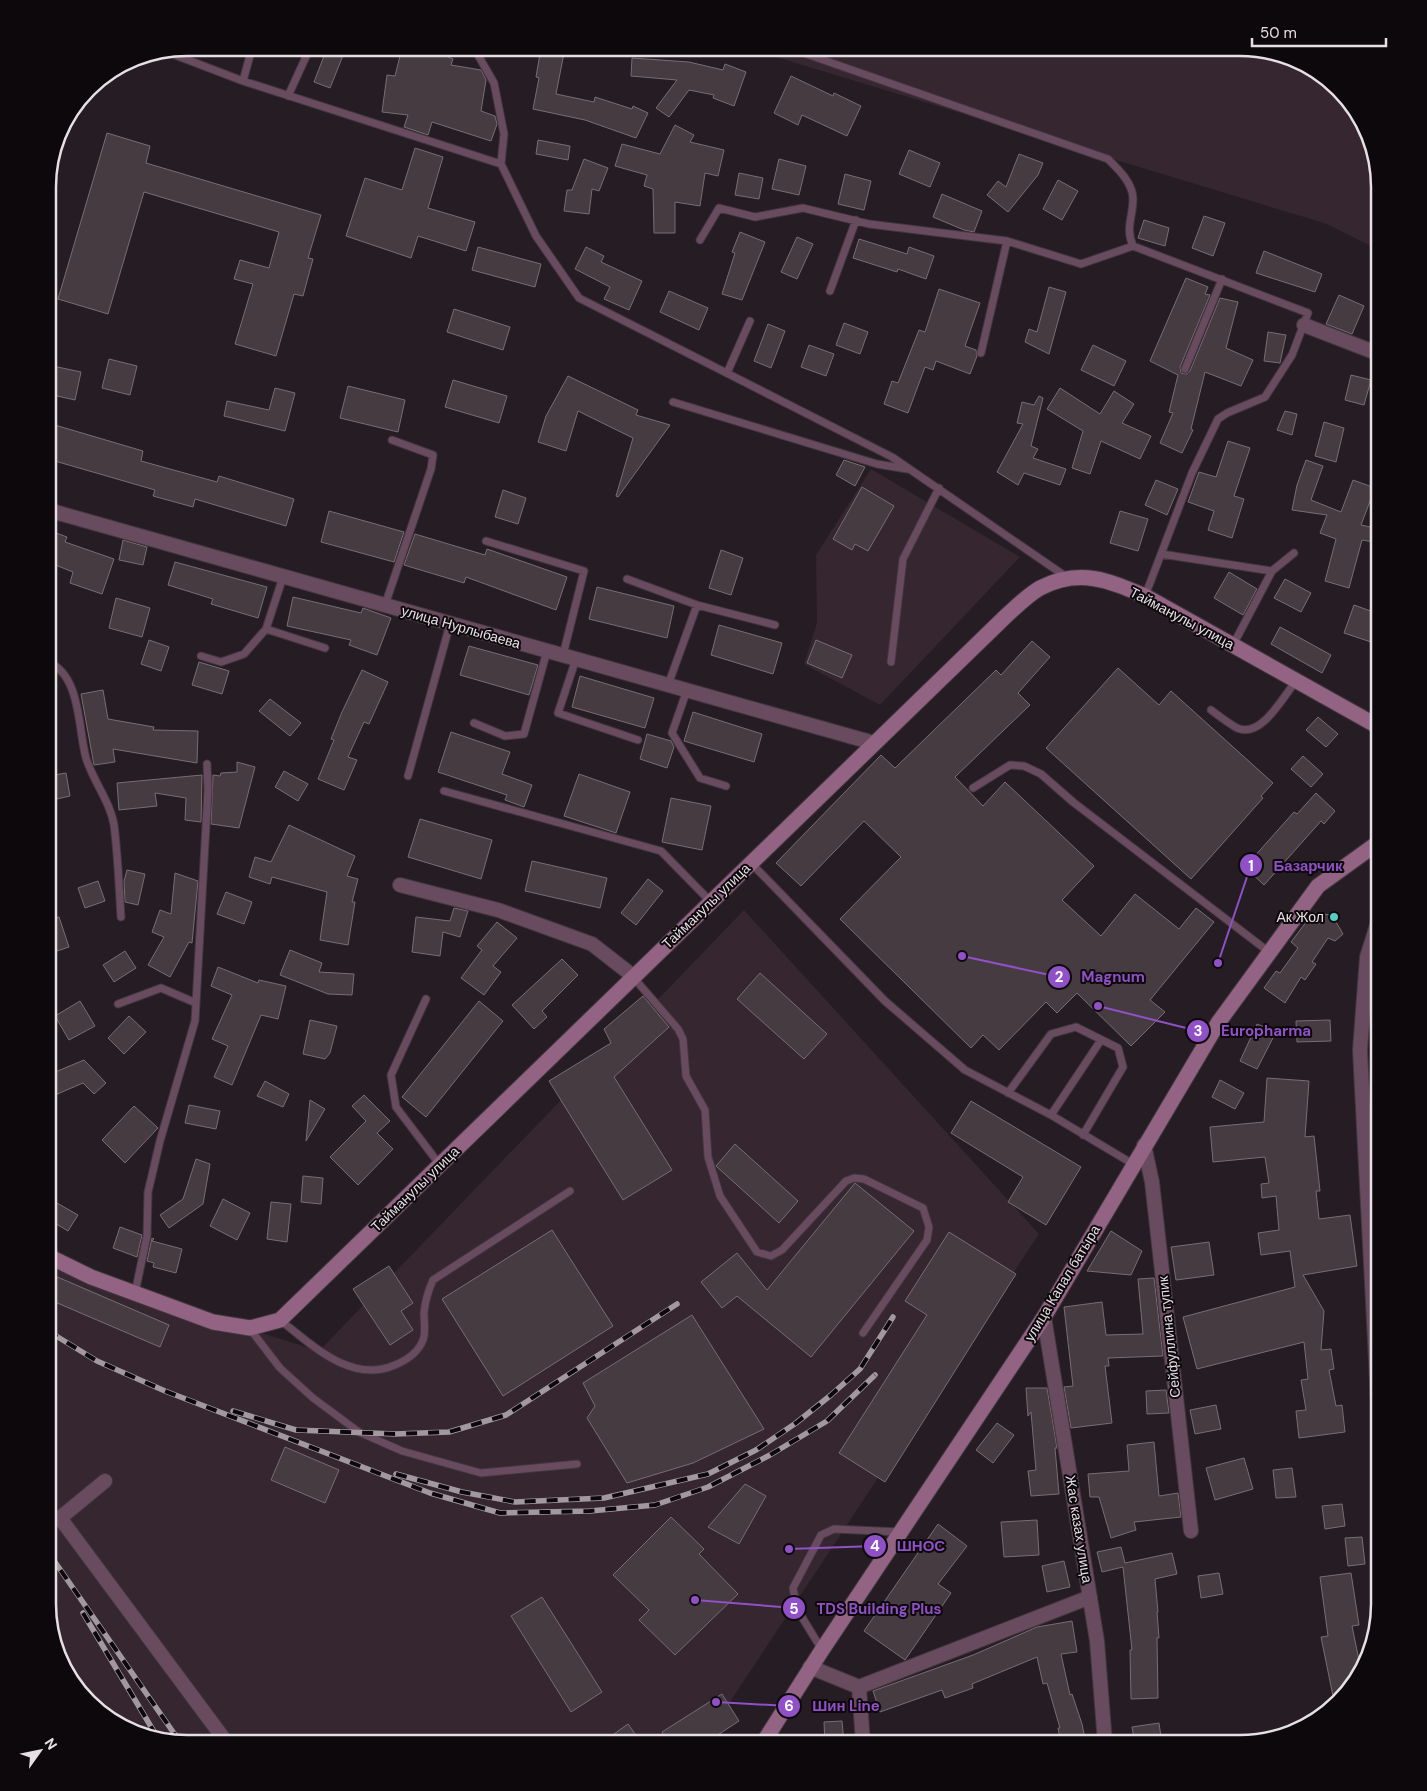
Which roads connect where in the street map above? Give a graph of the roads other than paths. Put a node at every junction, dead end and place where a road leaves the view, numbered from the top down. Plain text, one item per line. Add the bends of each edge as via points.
1 (250, 56) edge
2 (306, 56) edge
3 (479, 56) edge
4 (179, 57) edge
5 (814, 57) edge
6 (244, 81) junction
7 (288, 96) junction
8 (501, 164) junction
9 (856, 220) junction
10 (700, 240) dead end
11 (1008, 241) junction
12 (1133, 246) junction
13 (1222, 279) junction
14 (830, 291) dead end
15 (750, 321) dead end
16 (1304, 325) junction
17 (1371, 351) edge
18 (981, 353) dead end
19 (1185, 369) dead end
20 (727, 373) junction
21 (672, 402) dead end
22 (392, 440) dead end
23 (913, 470) junction
24 (939, 488) junction
25 (57, 512) edge
26 (486, 541) dead end
27 (1294, 552) dead end
28 (1161, 554) junction
29 (1272, 571) junction
30 (283, 576) junction
31 (627, 578) dead end
32 (1068, 578) junction
33 (1145, 596) junction
34 (385, 605) junction
35 (698, 605) junction
36 (450, 624) junction
37 (775, 625) dead end
38 (266, 628) junction
39 (1233, 645) junction
40 (325, 648) dead end
41 (547, 651) junction
42 (201, 656) dead end
43 (570, 657) junction
44 (891, 662) dead end
45 (57, 669) edge
46 (1296, 680) junction
47 (668, 685) junction
48 (687, 690) junction
49 (1211, 710) dead end
50 (1371, 722) edge
51 (474, 723) dead end
52 (638, 740) dead end
53 (874, 743) junction
54 (207, 764) dead end
55 (408, 776) dead end
56 (726, 786) dead end
57 (974, 788) dead end
58 (444, 791) dead end
59 (1371, 848) edge
60 (751, 863) junction
61 (400, 885) dead end
62 (710, 901) junction
63 (121, 917) dead end
64 (1371, 945) edge
65 (1269, 952) junction
66 (633, 976) junction
67 (426, 999) dead end
68 (196, 1003) junction
69 (118, 1004) dead end
70 (1101, 1040) junction
71 (1008, 1093) junction
72 (1050, 1115) junction
73 (1083, 1135) junction
74 (1144, 1145) junction
75 (1133, 1164) junction
76 (440, 1165) junction
77 (570, 1191) dead end
78 (1371, 1203) edge
79 (56, 1260) edge
80 (135, 1293) junction
81 (1044, 1316) junction
82 (280, 1320) junction
83 (250, 1328) junction
84 (863, 1333) dead end
85 (577, 1464) dead end
86 (105, 1481) dead end
87 (1190, 1531) dead end
88 (900, 1532) junction
89 (1090, 1597) junction
90 (822, 1650) junction
91 (810, 1667) junction
92 (859, 1687) junction
93 (220, 1735) edge
94 (768, 1735) edge
95 (862, 1735) edge
96 (1104, 1735) edge

1 - 6 lane
2 - 7 lane
3 - 8 lane via 494,83 504,134
4 - 6 lane
5 - 12 lane via 1108,159 1123,175 1133,197 1128,235
6 - 7 lane
7 - 8 lane
8 - 20 lane via 536,236 579,298
9 - 10 lane via 803,208 755,217 719,208
9 - 11 lane
9 - 14 lane
11 - 12 lane via 1081,264
11 - 18 lane
12 - 13 lane
13 - 16 lane via 1308,313
13 - 19 lane
15 - 20 lane
16 - 17 street
16 - 28 lane via 1292,355 1265,396 1218,419 1192,473
20 - 23 lane
21 - 23 lane via 877,464
22 - 34 lane via 433,455
23 - 24 lane
24 - 32 lane
24 - 44 lane via 903,559
25 - 30 street, улица Нурлыбаева
26 - 43 lane via 584,571
27 - 29 lane
28 - 29 lane
28 - 33 lane
29 - 39 lane
30 - 34 street, улица Нурлыбаева
30 - 38 lane
31 - 35 lane
32 - 33 street, Тайманулы улица via 1094,577
32 - 53 street, Тайманулы улица via 1040,589 1006,615
33 - 39 street, Тайманулы улица
34 - 36 street, улица Нурлыбаева
35 - 37 lane
35 - 47 lane
36 - 41 street, улица Нурлыбаева
36 - 55 lane
38 - 40 lane
38 - 42 lane via 244,654 221,662
39 - 46 street, Тайманулы улица
41 - 43 street, улица Нурлыбаева
41 - 51 lane via 524,734 505,736
43 - 47 street, улица Нурлыбаева
43 - 52 lane via 558,713
45 - 63 lane via 65,675 70,686 78,708 86,758 114,824
46 - 49 lane via 1264,723 1251,730 1238,729
46 - 50 street, Тайманулы улица
47 - 48 street, улица Нурлыбаева
48 - 53 street, улица Нурлыбаева
48 - 56 lane via 672,733 700,778
53 - 60 street, Тайманулы улица
54 - 68 lane
57 - 65 lane via 1010,765 1024,766 1041,774
58 - 62 lane via 661,851
59 - 65 street, улица Капал батыра via 1318,886
60 - 62 street, Тайманулы улица
60 - 71 lane via 885,1001 965,1070
61 - 66 street via 498,910 592,944
62 - 66 street, Тайманулы улица
64 - 78 street via 1367,957 1360,1050
65 - 74 street, улица Капал батыра via 1218,1023
66 - 76 street, Тайманулы улица
66 - 84 lane via 678,1028 683,1039 686,1076 705,1110 708,1157 720,1196 758,1252 772,1256 782,1250 846,1181 854,1178 864,1179 923,1208 929,1227 927,1240
67 - 76 lane via 391,1075 396,1107
68 - 69 lane via 161,988
68 - 80 lane via 148,1192 147,1236
70 - 71 lane via 1076,1027 1051,1034
70 - 72 lane
70 - 73 lane via 1118,1048 1123,1067
71 - 72 lane
72 - 73 lane
73 - 75 lane
74 - 75 street, улица Капал батыра
74 - 87 street, Сейфуллина тупик via 1152,1182
75 - 81 street, улица Капал батыра
76 - 82 street, Тайманулы улица
77 - 82 lane via 432,1280 424,1311 423,1340 410,1359 383,1371 358,1369 331,1360
79 - 80 street, Тайманулы улица
80 - 83 street, Тайманулы улица via 213,1322
81 - 88 street, улица Капал батыра
81 - 89 street, Жас казах улица
82 - 83 street, Тайманулы улица
83 - 85 lane via 280,1368 314,1398 359,1432 402,1451 481,1473
86 - 93 street via 60,1518
88 - 90 street, улица Капал батыра
88 - 90 lane via 834,1529 821,1535 793,1588 796,1609
89 - 92 street
89 - 96 street, Жас казах улица
90 - 91 street, улица Капал батыра
91 - 92 street
91 - 94 street, улица Капал батыра
92 - 95 street

